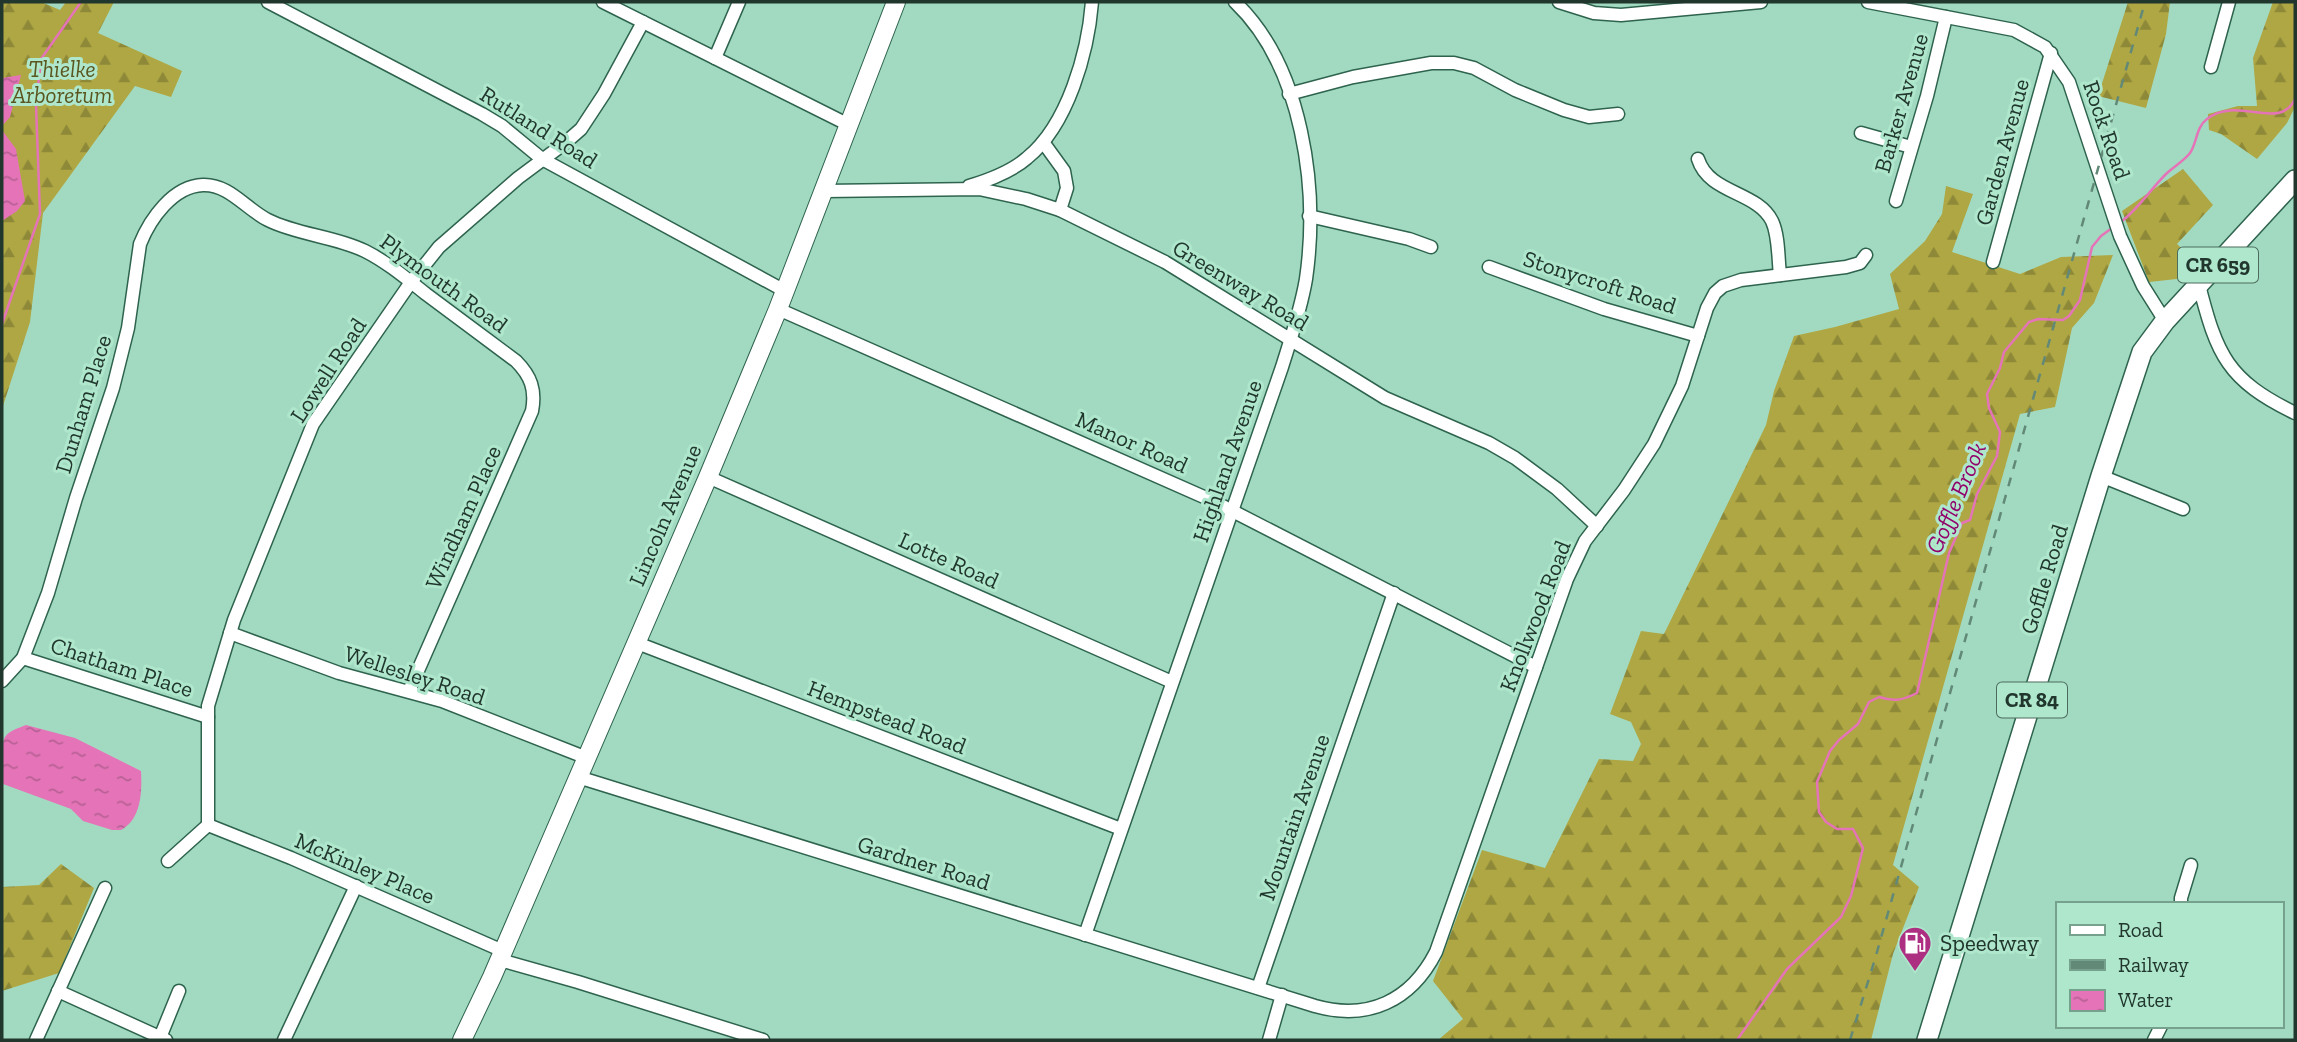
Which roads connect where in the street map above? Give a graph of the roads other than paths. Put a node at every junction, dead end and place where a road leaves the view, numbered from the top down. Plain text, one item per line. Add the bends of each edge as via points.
1 (268, 2) edge
2 (603, 2) edge
3 (739, 2) edge
4 (896, 2) edge
5 (1092, 2) edge
6 (1235, 2) edge
7 (1559, 2) edge
8 (1761, 2) edge
9 (1867, 2) edge
10 (2229, 2) edge
11 (1947, 17) junction
12 (643, 22) junction
13 (2051, 54) junction
14 (715, 58) junction
15 (2211, 67) dead end
16 (1289, 94) junction
17 (1618, 114) dead end
18 (849, 125) junction
19 (1861, 133) dead end
20 (1043, 142) junction
21 (1911, 147) junction
22 (542, 159) junction
23 (1698, 159) dead end
24 (2295, 180) edge
25 (951, 189) junction
26 (824, 191) junction
27 (232, 194) joint
28 (1896, 201) dead end
29 (1060, 210) junction
30 (1309, 216) junction
31 (1431, 247) dead end
32 (1866, 255) dead end
33 (1993, 262) dead end
34 (1489, 267) dead end
35 (1780, 275) junction
36 (411, 282) junction
37 (2199, 285) junction
38 (785, 291) junction
39 (778, 309) junction
40 (2165, 321) junction
41 (1698, 336) junction
42 (1290, 339) junction
43 (2142, 352) joint
44 (516, 361) joint
45 (2295, 413) edge
46 (2102, 476) junction
47 (708, 477) junction
48 (2183, 509) dead end
49 (1232, 510) junction
50 (1597, 526) junction
51 (1394, 593) junction
52 (230, 633) junction
53 (636, 643) junction
54 (23, 658) junction
55 (1536, 667) junction
56 (2, 681) edge
57 (1172, 682) junction
58 (410, 691) junction
59 (208, 717) junction
60 (587, 758) junction
61 (579, 777) junction
62 (208, 825) junction
63 (1121, 829) junction
64 (168, 861) dead end
65 (2191, 865) dead end
66 (356, 886) junction
67 (105, 888) dead end
68 (2181, 902) edge
69 (1085, 935) junction
70 (502, 955) junction
71 (1258, 988) junction
72 (58, 991) junction
73 (179, 991) dead end
74 (1282, 996) junction
75 (162, 1039) edge
76 (36, 1040) edge
77 (284, 1040) edge
78 (462, 1040) edge
79 (763, 1040) edge
80 (1269, 1040) edge
81 (1927, 1040) edge

1 - 22 street, Rutland Road via 482,114
2 - 12 street
3 - 14 street
4 - 18 main road, Lincoln Avenue
5 - 20 street via 1078,71
6 - 16 street, Highland Avenue via 1261,33
7 - 8 street via 1594,13 1621,15
9 - 11 street, Rock Road
10 - 15 street
11 - 13 street, Rock Road via 2014,30
11 - 21 street, Barker Avenue
12 - 14 street
12 - 22 street, Lowell Road via 581,129
13 - 33 street, Garden Avenue
13 - 40 street, Rock Road via 2069,82 2128,256
14 - 18 street
16 - 17 street via 1353,77 1454,63 1564,110 1588,117
16 - 30 street, Highland Avenue via 1304,152
18 - 26 main road, Lincoln Avenue
19 - 21 street
20 - 25 street via 1007,171
20 - 29 street via 1064,171 1067,188
21 - 28 street, Barker Avenue
22 - 36 street, Lowell Road via 439,247
22 - 38 street, Rutland Road
23 - 35 street via 1713,180 1755,204 1771,219
24 - 37 main road, Goffle Road / CR 659
25 - 26 street, Greenway Road
25 - 29 street, Greenway Road via 1003,193
26 - 38 main road, Lincoln Avenue
27 - 36 street, Plymouth Road via 281,225 364,251
27 - 54 street, Dunham Place via 215,186 185,189 145,231 114,388
29 - 42 street, Greenway Road via 1165,262
30 - 31 street
30 - 42 street, Highland Avenue via 1305,281
32 - 35 street, Knollwood Road via 1860,263 1846,267
34 - 41 street, Stonycroft Road via 1604,309
35 - 41 street, Knollwood Road via 1741,280 1719,289
36 - 44 street, Plymouth Road
36 - 52 street, Lowell Road via 313,424
37 - 40 main road, Goffle Road / CR 659
37 - 45 street via 2213,336 2229,366 2246,383
38 - 39 main road, Lincoln Avenue
39 - 47 main road, Lincoln Avenue
39 - 49 street, Manor Road
40 - 43 main road, Goffle Road / CR 659
41 - 50 street, Knollwood Road via 1682,386 1654,444
42 - 49 street, Highland Avenue
42 - 50 street, Greenway Road via 1385,398 1515,458
43 - 46 main road, Goffle Road / CR 84
44 - 58 street, Windham Place via 531,380 532,411
46 - 48 street
46 - 81 main road, Goffle Road / CR 84
47 - 53 main road, Lincoln Avenue
47 - 57 street, Lotte Road
49 - 51 street, Manor Road
49 - 57 street, Highland Avenue
50 - 55 street, Knollwood Road via 1567,579
51 - 55 street, Manor Road
51 - 71 street, Mountain Avenue
52 - 58 street, Wellesley Road via 339,673
52 - 59 street, Lowell Road
53 - 60 main road, Lincoln Avenue
53 - 63 street, Hempstead Road
54 - 56 street, Dunham Place
54 - 59 street, Chatham Place
55 - 74 street, Knollwood Road via 1444,932 1424,973 1393,1000 1366,1010 1331,1010
57 - 63 street, Highland Avenue
58 - 60 street, Wellesley Road
59 - 62 street, Lowell Road
60 - 61 main road, Lincoln Avenue
61 - 69 street, Gardner Road
61 - 70 main road, Lincoln Avenue
62 - 64 street
62 - 66 street, McKinley Place
63 - 69 street, Highland Avenue
65 - 68 street
66 - 70 street, McKinley Place
66 - 77 street
67 - 72 street
69 - 71 street, Gardner Road
70 - 78 main road, Lincoln Avenue
70 - 79 street, McKinley Place
71 - 74 street
72 - 75 street
72 - 76 street
73 - 75 street
74 - 80 street

